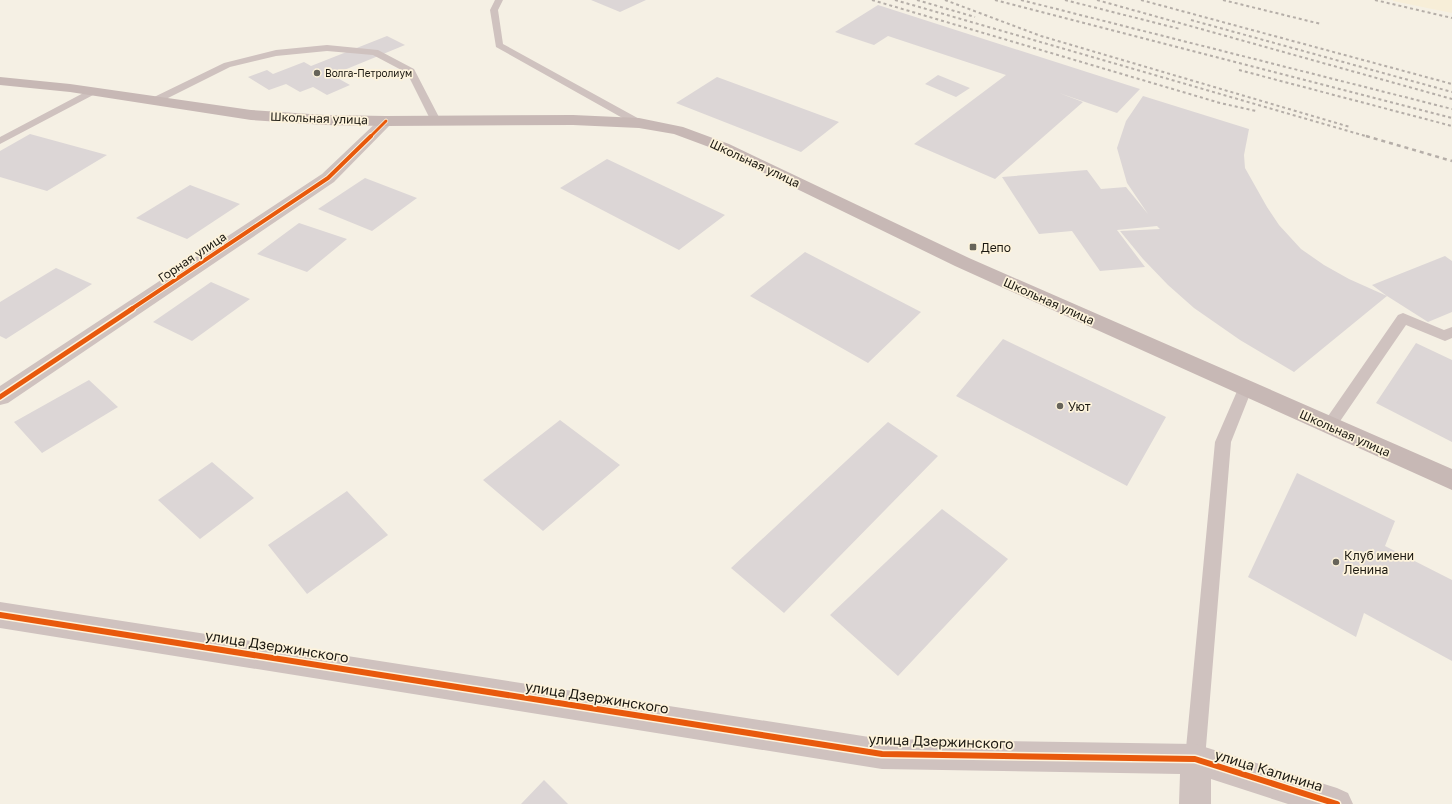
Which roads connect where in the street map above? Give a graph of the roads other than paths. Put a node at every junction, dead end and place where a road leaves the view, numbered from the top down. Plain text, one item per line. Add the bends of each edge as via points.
1 (499, 0) edge
2 (0, 81) edge
3 (91, 92) junction
4 (154, 101) junction
5 (436, 120) junction
6 (386, 121) junction
7 (639, 123) junction
8 (0, 141) edge
9 (1452, 332) edge
10 (1245, 389) junction
11 (0, 397) edge
12 (1329, 426) junction
13 (1452, 480) edge
14 (0, 615) edge
15 (1195, 759) junction
16 (1195, 804) edge
17 (1336, 804) edge

1 - 7 lane via 494,10 499,45
2 - 3 main road, Школьная улица
3 - 4 main road, Школьная улица
3 - 8 lane
4 - 5 lane via 227,65 276,52 327,48 375,52 411,71
4 - 6 main road, Школьная улица via 251,115
5 - 6 main road, Школьная улица
5 - 7 main road, Школьная улица via 573,120
6 - 11 street, Горная улица via 328,178
7 - 10 main road, Школьная улица via 678,130 723,147 962,262
9 - 12 lane via 1445,336 1403,318
10 - 12 main road, Школьная улица
10 - 15 lane via 1223,442
12 - 13 main road, Школьная улица
14 - 15 street, улица Дзержинского via 882,754
15 - 16 street
15 - 17 street, улица Калинина

